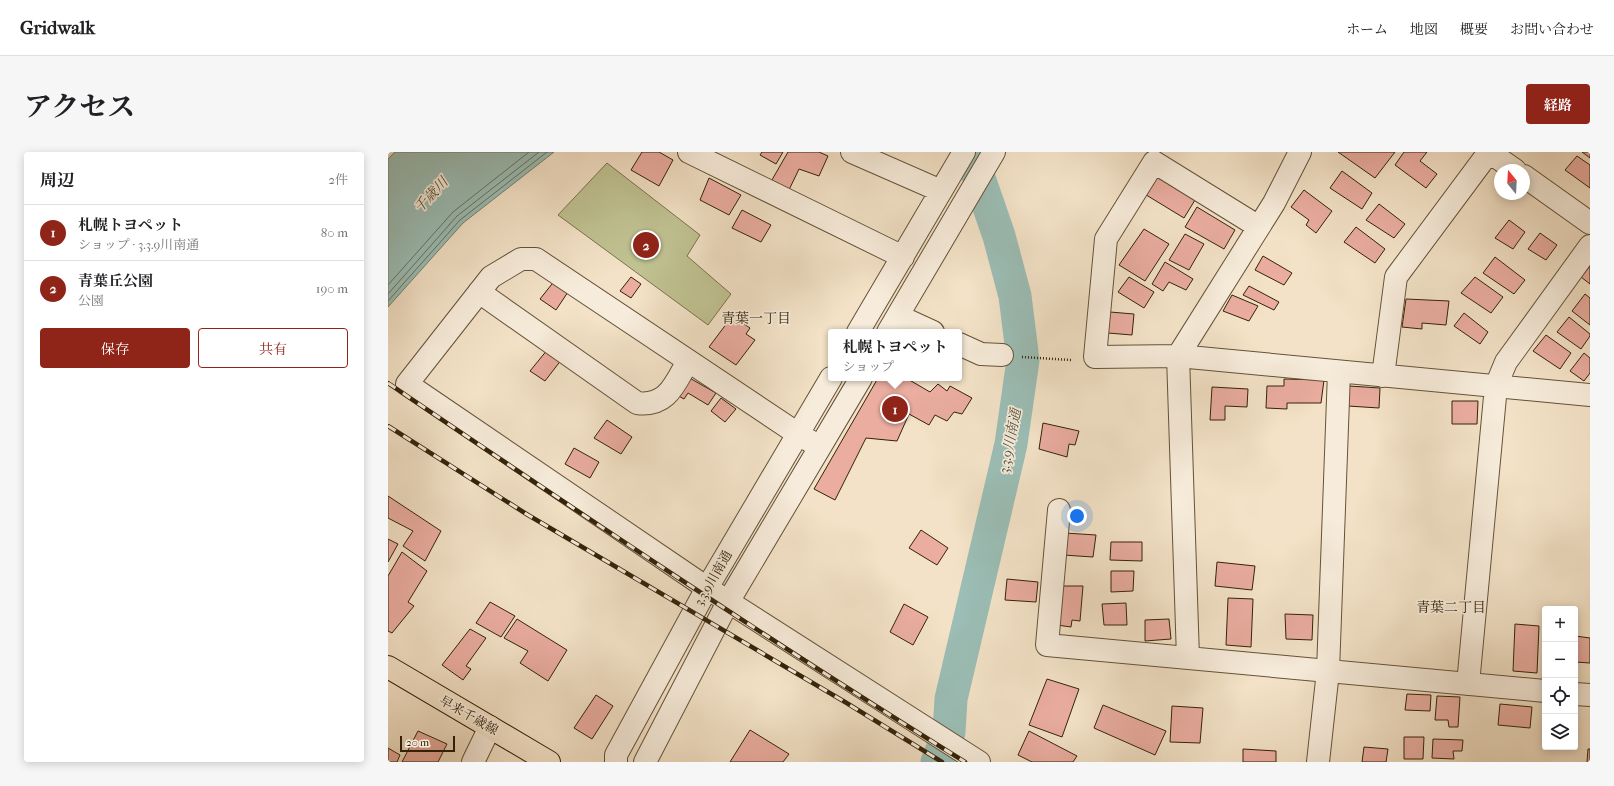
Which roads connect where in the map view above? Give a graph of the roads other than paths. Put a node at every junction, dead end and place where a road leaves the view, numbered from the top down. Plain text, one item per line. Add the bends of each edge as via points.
1 (689, 152) edge
2 (852, 152) edge
3 (1300, 152) edge
4 (1489, 152) edge
5 (992, 155) edge
6 (961, 157) edge
7 (1506, 164) edge
8 (1530, 180) edge
9 (941, 191) junction
10 (1590, 223) edge
11 (1259, 227) junction
12 (1590, 246) edge
13 (903, 257) junction
14 (479, 292) junction
15 (893, 324) edge
16 (860, 329) edge
17 (918, 329) edge
18 (962, 345) edge
19 (1002, 355) road end
20 (1178, 356) junction
21 (688, 361) junction
22 (1339, 372) junction
23 (1383, 376) junction
24 (829, 381) edge
25 (859, 381) edge
26 (1496, 386) junction
27 (1590, 395) edge
28 (798, 434) junction
29 (820, 447) junction
30 (1060, 510) dead end
31 (707, 588) junction
32 (728, 602) junction
33 (1188, 658) junction
34 (388, 667) edge
35 (1328, 671) junction
36 (1468, 684) junction
37 (1542, 691) edge
38 (1578, 694) edge
39 (1590, 695) edge
40 (490, 727) junction
41 (473, 762) edge
42 (549, 762) edge
43 (616, 762) edge
44 (645, 762) edge
45 (979, 762) edge
46 (1318, 762) edge

1 - 13 street
2 - 9 street
3 - 11 street
4 - 7 street
4 - 23 street via 1396,277
5 - 15 street
6 - 9 street
8 - 10 street
9 - 13 street
11 - 20 street
11 - 20 street via 1154,162 1106,239 1095,357
12 - 26 street via 1506,362
13 - 16 street
14 - 21 street via 491,277 521,259 536,260
14 - 21 street via 637,403 657,401 669,394
14 - 31 street via 407,384
15 - 17 street
18 - 19 street via 981,354
20 - 22 street
20 - 33 street
21 - 28 street
22 - 23 street
22 - 35 street
23 - 26 street
24 - 28 street, 3.3.9川南通
25 - 29 street, 3.3.9川南通
26 - 27 street
26 - 36 street
28 - 29 street
28 - 31 street, 3.3.9川南通
29 - 32 street, 3.3.9川南通
30 - 33 street via 1047,645
31 - 32 street
31 - 43 street, 3.3.9川南通 via 616,755
32 - 44 street, 3.3.9川南通
32 - 45 street
33 - 35 street
34 - 40 main road, 早来千歳線
35 - 36 street
35 - 46 street
36 - 37 street
38 - 39 street
40 - 41 street
40 - 42 main road, 早来千歳線

